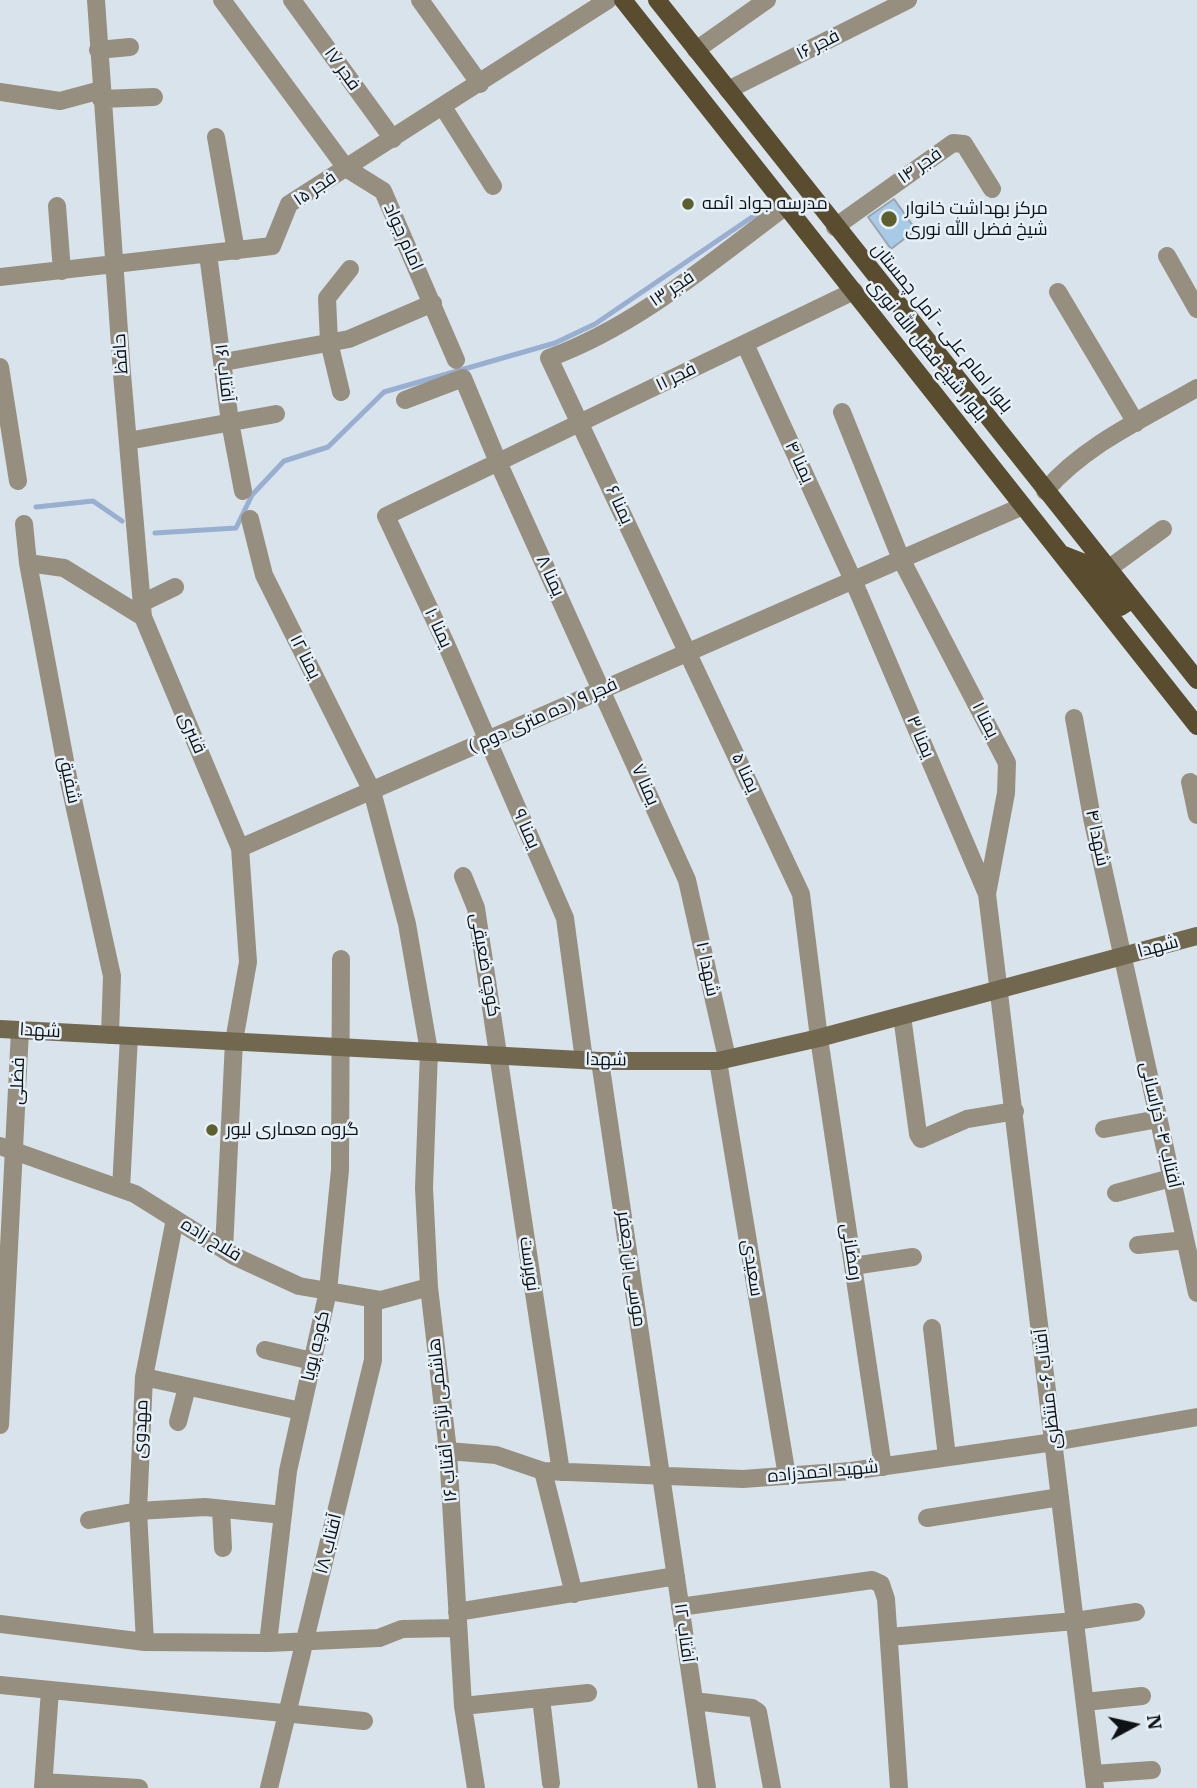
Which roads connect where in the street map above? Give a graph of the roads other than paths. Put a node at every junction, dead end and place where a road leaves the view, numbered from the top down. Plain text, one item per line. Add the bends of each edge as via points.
1 (96, 0) edge
2 (222, 0) edge
3 (292, 0) edge
4 (420, 0) edge
5 (608, 0) edge
6 (623, 0) edge
7 (657, 0) edge
8 (766, 0) edge
9 (908, 0) edge
10 (130, 47) dead end
11 (98, 50) junction
12 (696, 50) junction
13 (480, 84) junction
14 (728, 90) junction
15 (0, 92) edge
16 (101, 94) junction
17 (154, 97) dead end
18 (443, 107) junction
19 (216, 137) dead end
20 (393, 139) junction
21 (346, 168) junction
22 (493, 186) dead end
23 (992, 189) dead end
24 (58, 206) dead end
25 (786, 206) junction
26 (835, 227) junction
27 (236, 251) junction
28 (208, 254) junction
29 (1167, 256) dead end
30 (114, 266) junction
31 (350, 270) dead end
32 (62, 271) junction
33 (0, 277) edge
34 (854, 292) junction
35 (1058, 292) dead end
36 (433, 303) junction
37 (1197, 309) edge
38 (329, 342) junction
39 (745, 344) junction
40 (930, 345) junction
41 (549, 358) joint
42 (456, 360) dead end
43 (223, 362) junction
44 (911, 362) junction
45 (0, 367) edge
46 (1197, 388) edge
47 (341, 392) dead end
48 (405, 400) dead end
49 (842, 412) dead end
50 (276, 414) dead end
51 (230, 422) junction
52 (580, 423) junction
53 (1136, 423) junction
54 (128, 441) junction
55 (498, 463) junction
56 (18, 481) dead end
57 (243, 491) dead end
58 (1045, 491) junction
59 (1023, 506) junction
60 (386, 516) joint
61 (250, 519) dead end
62 (24, 524) dead end
63 (1163, 529) dead end
64 (1061, 554) junction
65 (901, 559) junction
66 (28, 563) junction
67 (1108, 569) junction
68 (853, 580) junction
69 (175, 587) dead end
70 (1128, 594) junction
71 (143, 610) junction
72 (1133, 644) junction
73 (689, 652) junction
74 (1193, 674) edge
75 (602, 690) junction
76 (1074, 718) dead end
77 (1197, 726) edge
78 (487, 741) junction
79 (1190, 782) dead end
80 (372, 791) junction
81 (1197, 815) edge
82 (240, 848) junction
83 (463, 876) dead end
84 (687, 880) joint
85 (987, 894) junction
86 (407, 924) joint
87 (1197, 936) edge
88 (1122, 956) junction
89 (341, 959) dead end
90 (1000, 989) junction
91 (902, 1016) junction
92 (6, 1027) edge
93 (110, 1035) junction
94 (130, 1036) junction
95 (819, 1038) junction
96 (234, 1041) junction
97 (342, 1047) junction
98 (429, 1051) junction
99 (500, 1055) junction
100 (592, 1060) junction
101 (722, 1060) junction
102 (1015, 1111) junction
103 (1158, 1119) junction
104 (1104, 1129) dead end
105 (8, 1148) edge
106 (1171, 1178) junction
107 (121, 1189) junction
108 (1116, 1193) dead end
109 (175, 1219) junction
110 (1185, 1240) junction
111 (1138, 1245) dead end
112 (224, 1250) junction
113 (913, 1257) dead end
114 (853, 1266) junction
115 (429, 1287) junction
116 (328, 1291) junction
117 (1197, 1293) edge
118 (373, 1299) junction
119 (932, 1328) dead end
120 (265, 1350) dead end
121 (313, 1362) junction
122 (144, 1377) junction
123 (187, 1387) junction
124 (301, 1411) junction
125 (1197, 1417) edge
126 (178, 1422) dead end
127 (0, 1425) edge
128 (1054, 1442) junction
129 (448, 1451) junction
130 (947, 1457) junction
131 (883, 1466) junction
132 (552, 1472) junction
133 (787, 1476) junction
134 (662, 1477) junction
135 (1060, 1497) junction
136 (221, 1509) junction
137 (138, 1511) junction
138 (283, 1515) junction
139 (927, 1518) dead end
140 (89, 1520) dead end
141 (223, 1548) dead end
142 (676, 1576) junction
143 (574, 1594) junction
144 (680, 1606) junction
145 (1136, 1612) dead end
146 (457, 1620) junction
147 (1075, 1621) junction
148 (0, 1624) edge
149 (889, 1637) junction
150 (306, 1641) junction
151 (145, 1642) junction
152 (268, 1643) junction
153 (0, 1685) edge
154 (50, 1690) junction
155 (588, 1693) dead end
156 (1142, 1696) dead end
157 (541, 1698) junction
158 (694, 1700) junction
159 (1085, 1702) junction
160 (463, 1706) junction
161 (287, 1715) junction
162 (364, 1721) dead end
163 (1152, 1770) dead end
164 (551, 1783) dead end
165 (1092, 1784) edge
166 (44, 1785) edge
167 (139, 1788) edge
168 (269, 1788) edge
169 (476, 1788) edge
170 (707, 1788) edge
171 (772, 1788) edge
172 (899, 1788) edge

1 - 11 street, حافظ
2 - 21 street, امام جواد
3 - 20 street, فجر ۱۷
4 - 13 street
5 - 13 street, فجر ۱۵
6 - 25 main road, بلوار شیخ فضل الله نوری
7 - 12 main road, بلوار امام علی - آمل چمستان
8 - 12 street
9 - 14 street, فجر ۱۶
10 - 11 street
11 - 16 street, حافظ
12 - 14 main road, بلوار امام علی - آمل چمستان
13 - 18 street, فجر ۱۵
14 - 26 main road, بلوار امام علی - آمل چمستان
15 - 16 street via 60,101
16 - 17 street
16 - 30 street, حافظ
18 - 20 street, فجر ۱۵
18 - 22 street
19 - 27 street
20 - 21 street, فجر ۱۵
21 - 27 street, فجر ۱۵ via 289,204 272,246
21 - 36 street, امام جواد via 383,191
23 - 26 street, فجر ۱۴ via 964,144 953,143
24 - 32 street
25 - 34 main road, بلوار شیخ فضل الله نوری
25 - 41 street, فجر ۱۳ via 671,292 584,346
26 - 40 main road, بلوار امام علی - آمل چمستان
27 - 28 street, فجر ۱۵
28 - 30 street, فجر ۱۵
28 - 43 street, آفتاب ۱۶
29 - 37 street
30 - 32 street, فجر ۱۵
30 - 54 street, حافظ
31 - 38 street via 327,298
32 - 33 street, فجر ۱۵
34 - 39 street, فجر ۱۱
34 - 44 main road, بلوار شیخ فضل الله نوری
35 - 53 street
36 - 38 street via 349,339
36 - 42 street, امام جواد
38 - 43 street
38 - 47 street
39 - 52 street, فجر ۱۱
39 - 68 street, یمنا ۴
40 - 44 main road
40 - 58 main road, بلوار امام علی - آمل چمستان
41 - 52 street, یمنا ۶
43 - 51 street, آفتاب ۱۶
44 - 59 main road, بلوار شیخ فضل الله نوری
45 - 56 street
46 - 53 street
48 - 55 street via 463,378
49 - 65 street, یمنا ۱
50 - 51 street
51 - 54 street
51 - 57 street, آفتاب ۱۶
52 - 55 street, فجر ۱۱
52 - 73 street, یمنا ۶
53 - 58 street via 1078,457
54 - 71 street, حافظ
55 - 60 street, فجر ۱۱
55 - 75 street, یمنا ۸
58 - 67 main road, بلوار امام علی - آمل چمستان
59 - 64 main road, بلوار شیخ فضل الله نوری
59 - 65 street, فجر ۹ ( ده متری دوم )
60 - 78 street, یمنا ۱۰
61 - 80 street, یمنا ۱۲ via 264,575
62 - 66 street, شفیق
63 - 67 street
64 - 70 main road via 1084,563 1120,607 1128,603
64 - 72 main road, بلوار شیخ فضل الله نوری
65 - 68 street, فجر ۹ ( ده متری دوم )
65 - 85 street, یمنا ۱ via 1007,763 1006,793
66 - 71 street via 64,568
66 - 93 street, شفیق via 112,976
67 - 70 main road, بلوار امام علی - آمل چمستان
68 - 73 street, فجر ۹ ( ده متری دوم )
68 - 85 street, یمنا ۳
69 - 71 street
70 - 74 main road, بلوار امام علی - آمل چمستان
71 - 82 street, قنبری
72 - 74 main road via 1131,628 1137,623 1145,626 1170,660
72 - 77 main road, بلوار شیخ فضل الله نوری
73 - 75 street, فجر ۹ ( ده متری دوم )
73 - 95 street, یمنا ۵ via 801,894
75 - 78 street, فجر ۹ ( ده متری دوم )
75 - 84 street, یمنا ۷
76 - 88 street, شهدا ۴
78 - 80 street, فجر ۹ ( ده متری دوم )
78 - 100 street, یمنا ۹ via 565,918
79 - 81 street
80 - 82 street, فجر ۹ ( ده متری دوم )
80 - 86 street, یمنا ۱۲
82 - 96 street via 248,962
83 - 99 street, کوچه ضعیقی via 476,908
84 - 101 street, شهدا ۱۰
85 - 90 street, آفتاب ۶- منتظری
86 - 98 street, هاشمی نژاد - آقتاب ۱۶
87 - 88 main road, شهدا
88 - 90 main road, شهدا
88 - 103 street, آفتاب ۴- خراسانی
89 - 97 street, کوچه پویا
90 - 91 main road, شهدا
90 - 102 street, آفتاب ۶- منتظری
91 - 95 main road, شهدا
91 - 102 street via 921,1139 967,1119
92 - 93 main road, شهدا
92 - 105 street, فضلی
93 - 94 main road, شهدا
94 - 96 main road, شهدا
94 - 107 street
95 - 101 main road, شهدا
95 - 114 street, رمضانی
96 - 97 main road, شهدا
96 - 112 street
97 - 98 main road, شهدا
97 - 116 street, کوچه پویا via 340,1170
98 - 99 main road, شهدا
98 - 115 street, هاشمی نژاد - آقتاب ۱۶ via 424,1188
99 - 100 main road, شهدا
99 - 132 street, نوپرست
100 - 101 main road, شهدا
100 - 134 street, موسی بن جعفر
101 - 133 street, سعیدی
102 - 128 street, آفتاب ۶- منتظری
103 - 104 street
103 - 106 street, آفتاب ۴- خراسانی
105 - 107 street, فلاح زاده
105 - 127 street, فضلی
106 - 108 street
106 - 110 street, آفتاب ۴- خراسانی
107 - 109 street, فلاح زاده
109 - 112 street, فلاح زاده
109 - 122 street, مهدوی
110 - 111 street
110 - 117 street, آفتاب ۴- خراسانی
112 - 116 street, فلاح زاده via 299,1286
113 - 114 street
114 - 131 street, رمضانی
115 - 118 street, فلاح زاده
115 - 129 street, هاشمی نژاد - آقتاب ۱۶
116 - 118 street, فلاح زاده
116 - 121 street, کوچه پویا
118 - 150 street, آفتاب ۱۸ via 373,1360
119 - 130 street
120 - 121 street
121 - 124 street, کوچه پویا
122 - 123 street
122 - 137 street, مهدوی
123 - 124 street
123 - 126 street
124 - 138 street, کوچه پویا
125 - 128 street, شهید احمدزاده
128 - 130 street, شهید احمدزاده
128 - 135 street, آفتاب ۶- منتظری
129 - 132 street, شهید احمدزاده via 496,1455
129 - 146 street, هاشمی نژاد - آقتاب ۱۶
130 - 131 street, شهید احمدزاده
131 - 133 street, شهید احمدزاده
132 - 134 street, شهید احمدزاده
132 - 143 street, نوپرست
133 - 134 street, شهید احمدزاده
134 - 142 street, آفتاب ۱۲
135 - 139 street
135 - 147 street, آفتاب ۶- منتظری
136 - 137 street
136 - 138 street
136 - 141 street
137 - 140 street
137 - 151 street, مهدوی
138 - 152 street, کوچه پویا
142 - 143 street
142 - 144 street, آفتاب ۱۲
143 - 146 street
144 - 149 street via 872,1580 886,1593
144 - 158 street, آفتاب ۱۲
145 - 147 street
146 - 150 street via 402,1629 379,1638
146 - 160 street, هاشمی نژاد - آقتاب ۱۶
147 - 149 street
147 - 159 street, آفتاب ۶- منتظری
148 - 151 street
149 - 172 street
150 - 152 street
150 - 161 street, آفتاب ۱۸
151 - 152 street
153 - 154 street
154 - 161 street
154 - 166 street
155 - 157 street
156 - 159 street
157 - 160 street
157 - 164 street
158 - 170 street, آفتاب ۱۲
158 - 171 street via 758,1712
159 - 165 street, آفتاب ۶- منتظری
160 - 169 street, هاشمی نژاد - آقتاب ۱۶
161 - 162 street
161 - 168 street, آفتاب ۱۸
163 - 165 street
166 - 167 street

